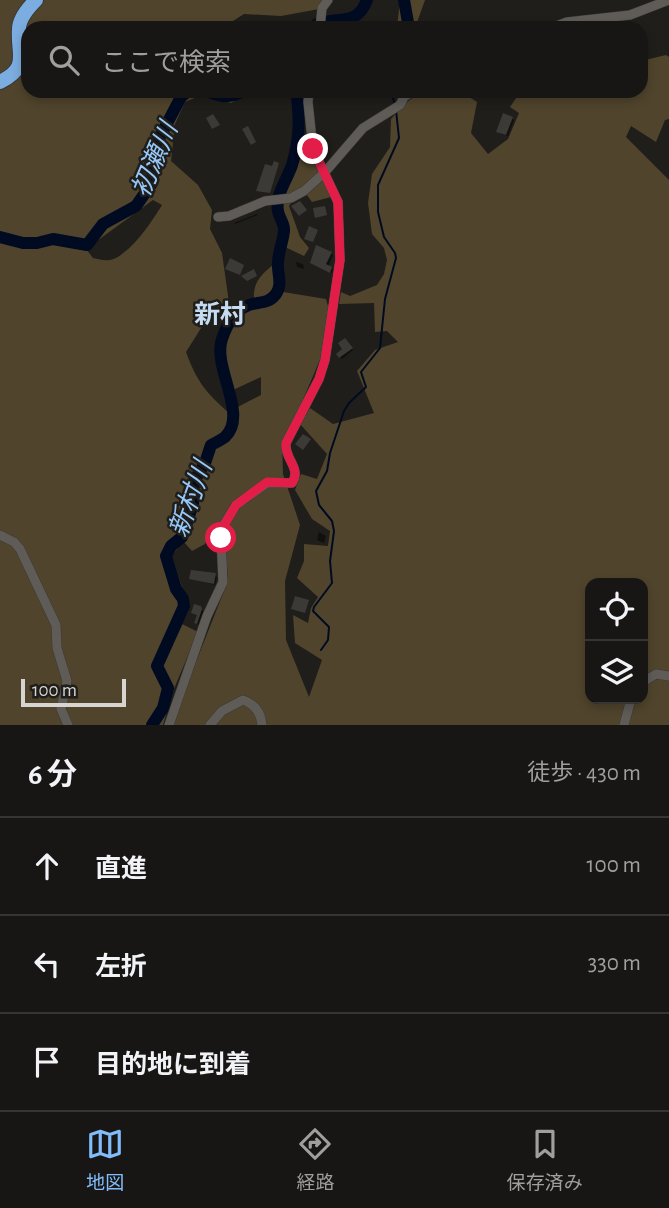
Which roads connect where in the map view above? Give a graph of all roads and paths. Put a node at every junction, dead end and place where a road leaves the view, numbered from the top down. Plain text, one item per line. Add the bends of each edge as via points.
1 (36, 0) edge
2 (328, 0) edge
3 (669, 0) edge
4 (21, 21) edge
5 (21, 21) edge
6 (320, 21) edge
7 (576, 21) edge
8 (21, 44) edge
9 (21, 58) edge
10 (0, 82) edge
11 (308, 98) edge
12 (404, 98) edge
13 (324, 172) junction
14 (218, 216) dead end
15 (0, 535) edge
16 (669, 676) edge
17 (648, 679) edge
18 (630, 704) edge
19 (68, 725) edge
20 (169, 725) edge
21 (211, 725) edge
22 (262, 725) edge
23 (624, 725) edge

1 - 5 highway
2 - 6 street
3 - 7 street via 630,15
4 - 8 highway
9 - 10 highway via 12,76
11 - 13 street via 313,149
12 - 13 street via 400,105 363,128
13 - 14 street via 291,198
13 - 20 street via 338,202 340,260 325,360 286,443 296,478 292,483 267,482 236,505 223,527 223,582
15 - 19 street via 14,542 24,556 56,625 67,681 61,709
16 - 17 street via 656,674
18 - 23 street
21 - 22 street via 222,711 243,700 257,709

